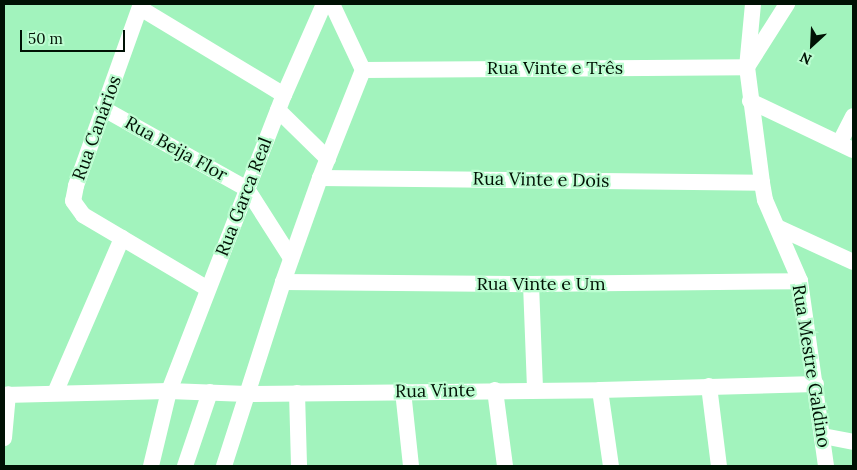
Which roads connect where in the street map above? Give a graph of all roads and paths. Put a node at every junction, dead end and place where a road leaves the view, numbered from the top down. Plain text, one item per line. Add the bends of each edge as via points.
1 (324, 4) edge
2 (332, 4) edge
3 (753, 4) edge
4 (787, 4) edge
5 (141, 6) edge
6 (747, 67) junction
7 (363, 70) junction
8 (750, 101) junction
9 (281, 102) junction
10 (104, 109) junction
11 (853, 116) edge
12 (846, 146) edge
13 (328, 159) junction
14 (320, 178) junction
15 (762, 183) junction
16 (247, 190) junction
17 (777, 227) junction
18 (122, 238) junction
19 (291, 258) junction
20 (853, 262) edge
21 (800, 281) junction
22 (283, 282) junction
23 (531, 284) junction
24 (208, 289) junction
25 (816, 384) junction
26 (709, 386) junction
27 (494, 390) junction
28 (535, 390) junction
29 (600, 390) junction
30 (403, 391) junction
31 (169, 392) junction
32 (210, 392) junction
33 (55, 393) junction
34 (297, 393) junction
35 (6, 394) edge
36 (247, 394) junction
37 (823, 436) junction
38 (4, 438) edge
39 (853, 442) edge
40 (151, 466) edge
41 (185, 466) edge
42 (224, 466) edge
43 (299, 466) edge
44 (411, 466) edge
45 (505, 466) edge
46 (611, 466) edge
47 (718, 466) edge
48 (826, 466) edge

1 - 9 street, Rua Garca Real
2 - 7 street
3 - 6 street, Rua Mestre Galdino
4 - 6 street
5 - 9 street
5 - 10 street, Rua Canários
6 - 7 street, Rua Vinte e Três
6 - 8 street, Rua Mestre Galdino
7 - 13 street
8 - 12 street
8 - 15 street, Rua Mestre Galdino
9 - 13 street
9 - 16 street, Rua Garca Real
10 - 16 street, Rua Beija Flor
10 - 18 street, Rua Canários via 73,196 78,210
11 - 12 street
13 - 14 street
14 - 15 street, Rua Vinte e Dois
14 - 19 street
15 - 17 street, Rua Mestre Galdino via 765,200
16 - 19 street
16 - 24 street, Rua Garca Real
17 - 20 street
17 - 21 street, Rua Mestre Galdino
18 - 24 street
18 - 33 street
19 - 22 street
21 - 23 street, Rua Vinte e Um
21 - 25 street, Rua Mestre Galdino
22 - 23 street, Rua Vinte e Um
22 - 36 street
23 - 28 street
24 - 31 street, Rua Garca Real
25 - 26 street, Rua Vinte
25 - 37 street, Rua Mestre Galdino
26 - 29 street, Rua Vinte
26 - 47 street
27 - 28 street, Rua Vinte
27 - 30 street, Rua Vinte
27 - 45 street
28 - 29 street, Rua Vinte
29 - 46 street
30 - 34 street, Rua Vinte
30 - 44 street
31 - 32 street, Rua Vinte
31 - 33 street, Rua Vinte
31 - 40 street, Rua Garca Real
32 - 36 street, Rua Vinte
32 - 41 street
33 - 35 street, Rua Vinte
34 - 36 street, Rua Vinte
34 - 43 street
35 - 38 street
36 - 42 street
37 - 39 street
37 - 48 street, Rua Mestre Galdino

